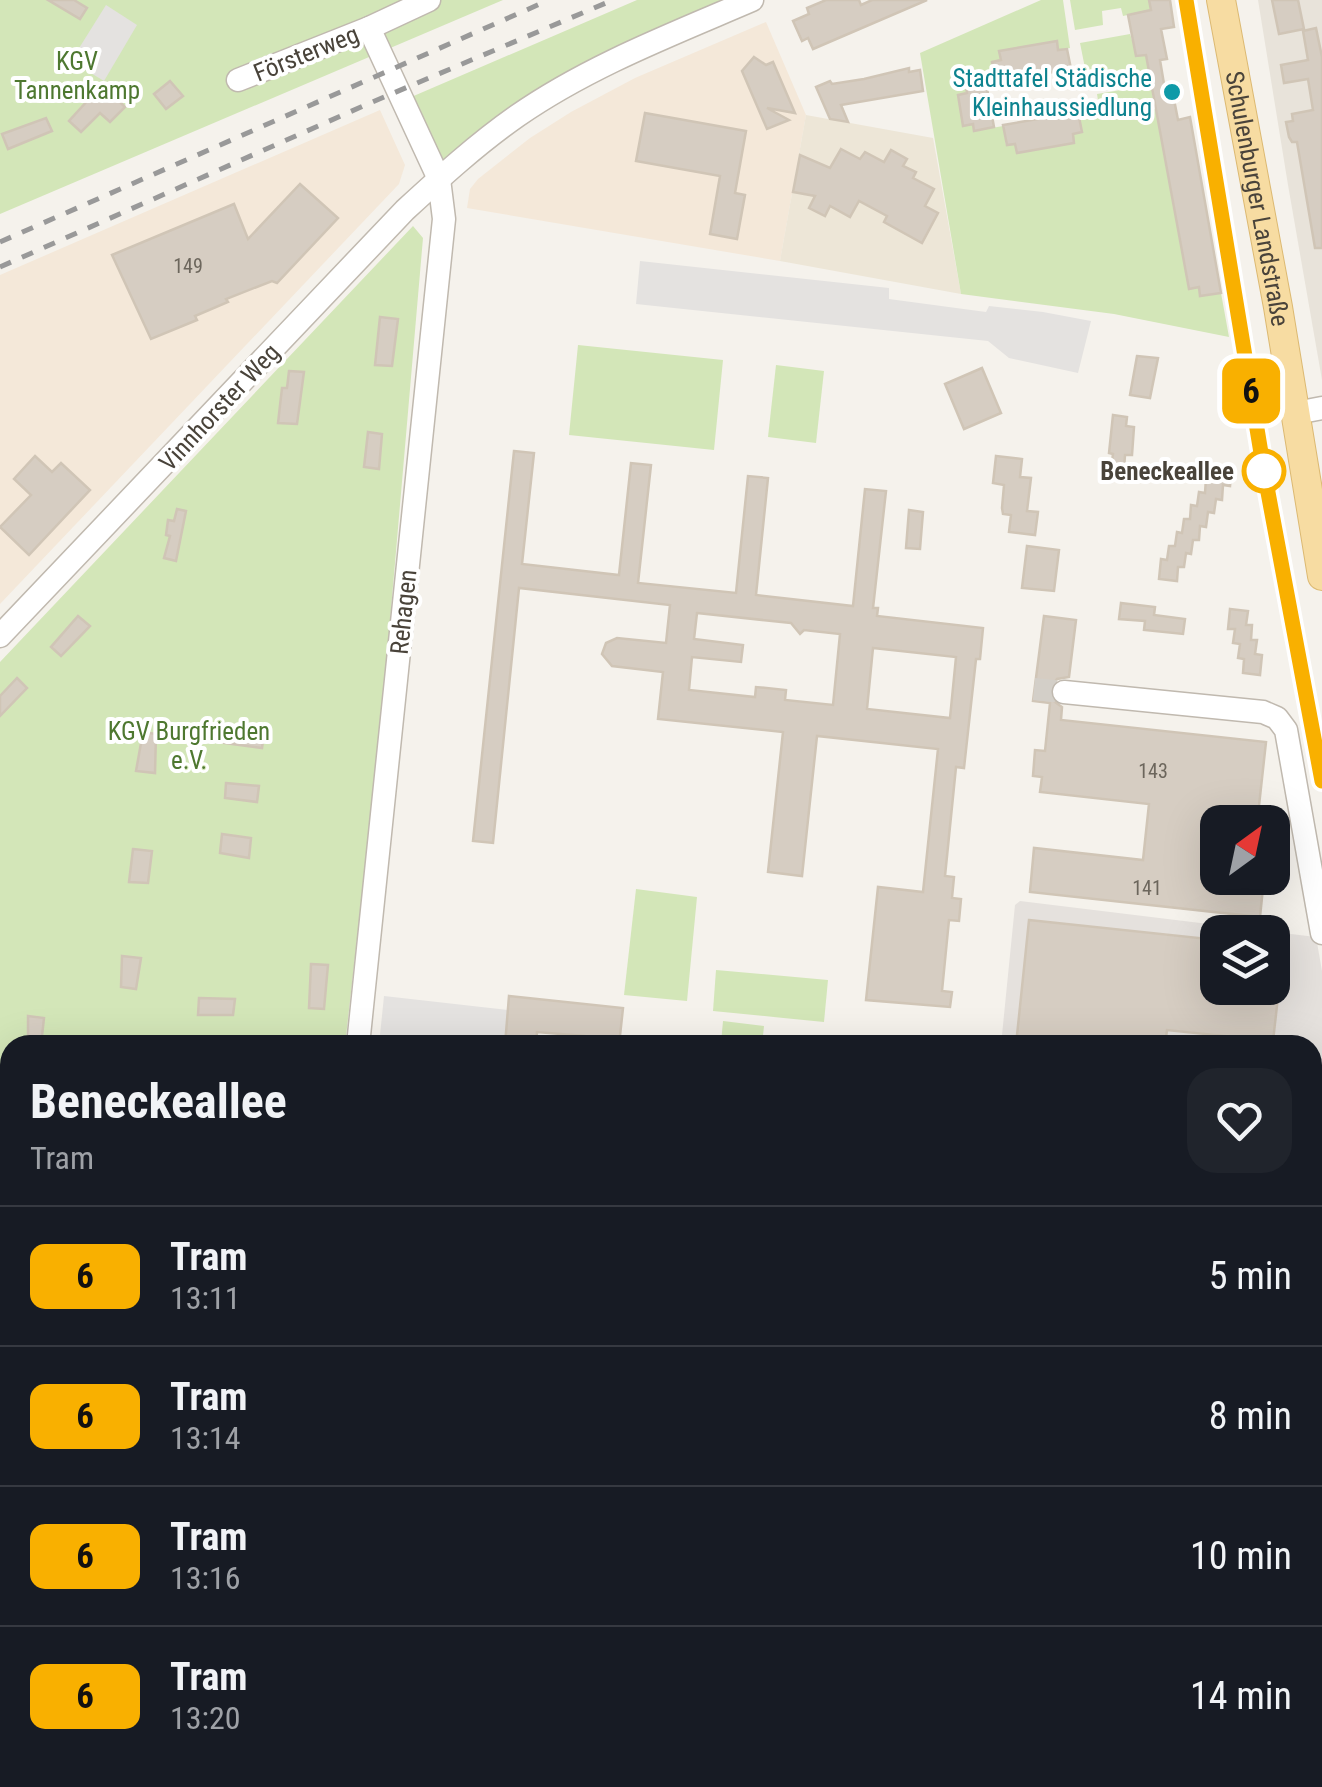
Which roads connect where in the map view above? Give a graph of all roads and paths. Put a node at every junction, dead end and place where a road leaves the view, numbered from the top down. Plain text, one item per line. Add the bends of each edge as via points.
1 (429, 0) edge
2 (752, 0) edge
3 (1221, 0) edge
4 (369, 28) junction
5 (238, 80) dead end
6 (439, 179) junction
7 (1309, 410) edge
8 (1322, 576) edge
9 (0, 636) edge
10 (1064, 692) tunnel mouth
11 (1322, 933) edge
12 (359, 1035) edge

1 - 4 street, Försterweg
2 - 6 street, Vinnhorster Weg via 553,94
3 - 7 main road, Schulenburger Landstraße
4 - 5 street, Försterweg
4 - 6 street
6 - 9 street, Vinnhorster Weg
6 - 12 street, Rehagen via 444,219
7 - 8 main road, Schulenburger Landstraße
10 - 11 street via 1277,718 1286,730

